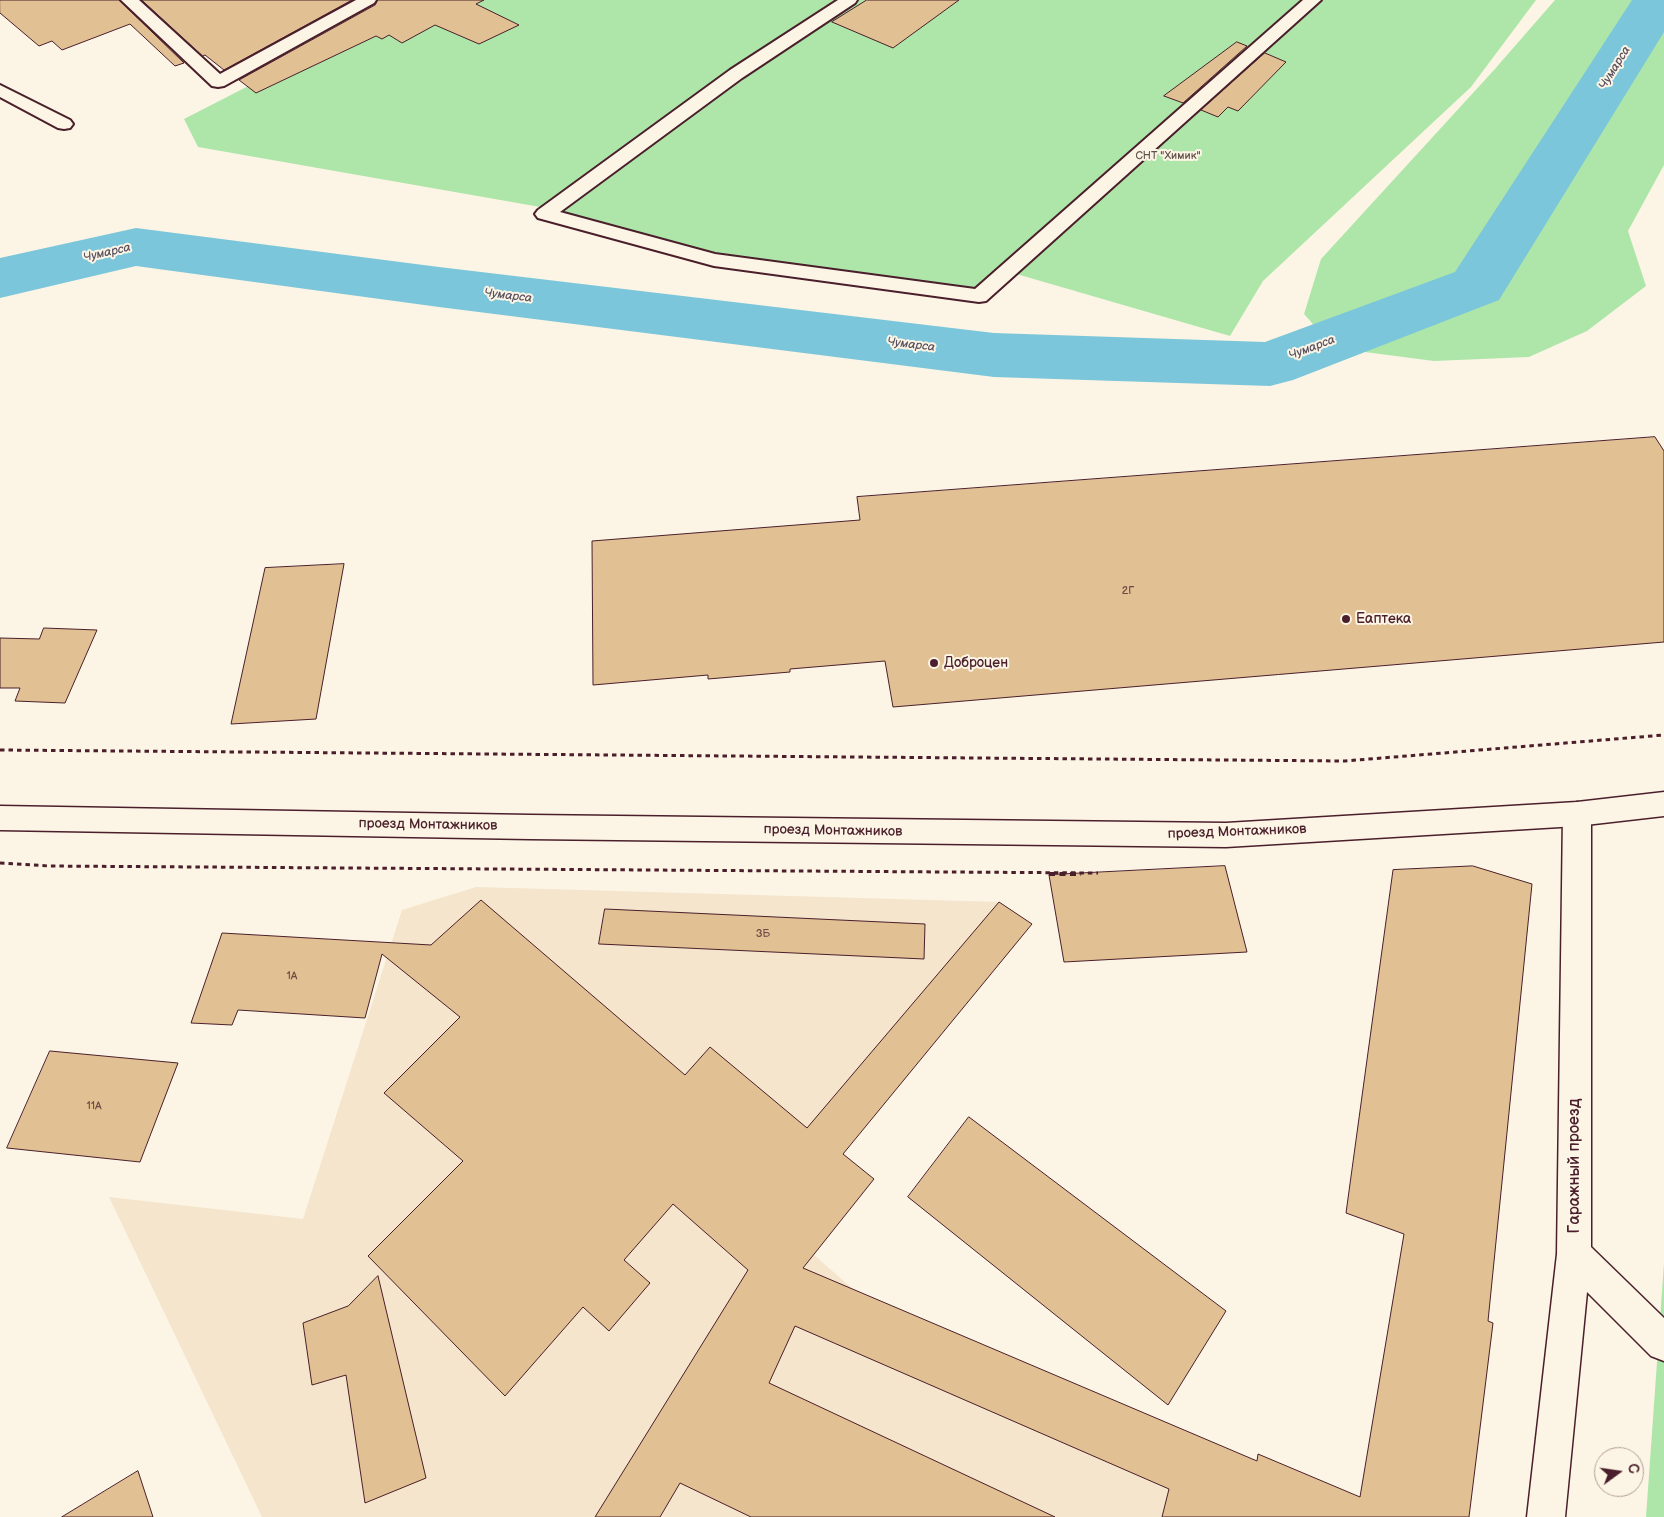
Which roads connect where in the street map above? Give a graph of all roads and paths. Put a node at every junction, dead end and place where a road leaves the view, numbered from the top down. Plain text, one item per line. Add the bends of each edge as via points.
1 (128, 0) edge
2 (368, 0) edge
3 (849, 0) edge
4 (1313, 0) edge
5 (0, 90) edge
6 (64, 124) dead end
7 (1664, 735) edge
8 (0, 750) edge
9 (1664, 804) edge
10 (1577, 814) junction
11 (0, 818) edge
12 (1574, 1254) junction
13 (1664, 1343) edge
14 (1546, 1517) edge

1 - 2 lane via 218,82
3 - 4 lane via 736,74 545,214 714,260 979,296
5 - 6 lane
7 - 8 path via 1345,761
9 - 10 main road, проезд Монтажников
10 - 11 main road, проезд Монтажников via 1226,835
10 - 12 main road, Гаражный проезд
12 - 13 main road
12 - 14 main road, Гаражный проезд

